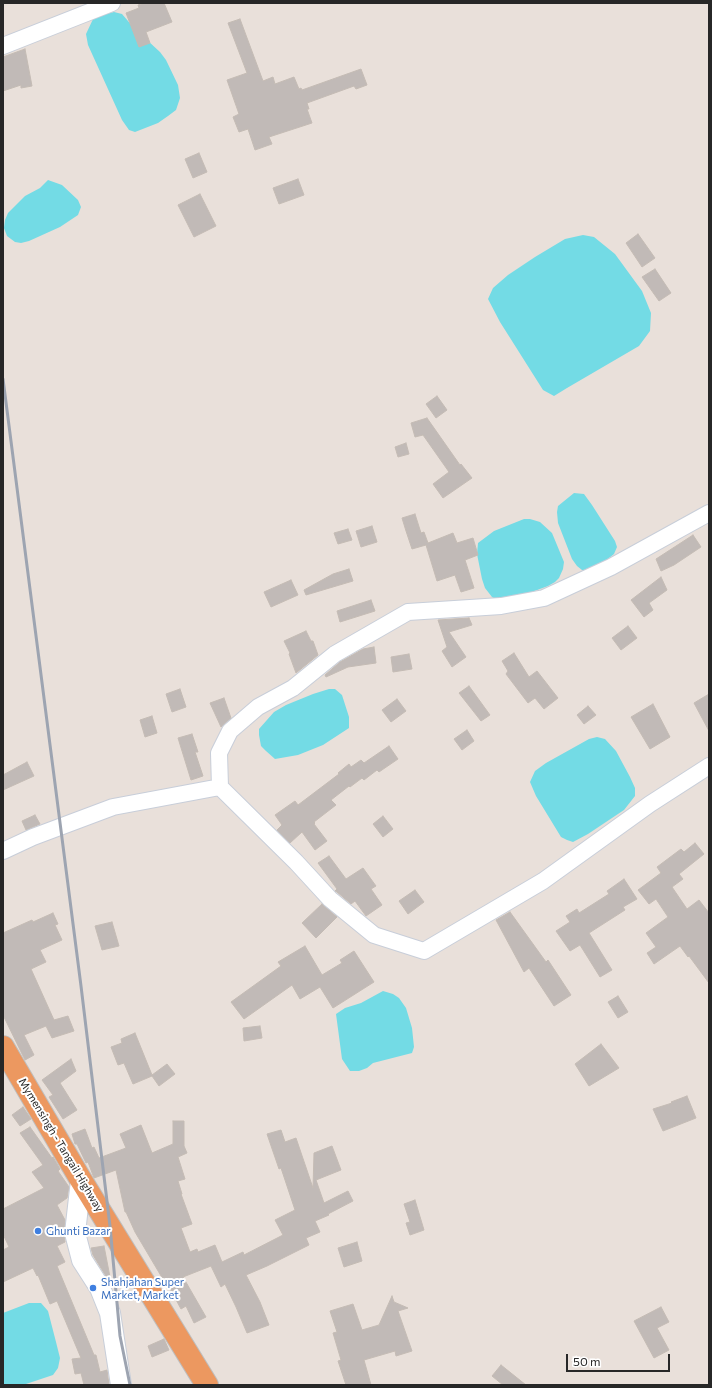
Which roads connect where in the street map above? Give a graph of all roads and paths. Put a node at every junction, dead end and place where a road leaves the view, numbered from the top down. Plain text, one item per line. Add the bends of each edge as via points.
1 (112, 3) edge
2 (3, 46) edge
3 (709, 513) edge
4 (709, 766) edge
5 (220, 788) junction
6 (3, 851) edge
7 (3, 1047) edge
8 (81, 1180) junction
9 (121, 1385) edge
10 (207, 1385) edge

1 - 2 street
3 - 5 street via 611,567 544,598 501,606 408,612 335,654 292,688 258,707 230,731 219,753
4 - 5 street via 650,804 543,881 424,951 374,935 330,899
5 - 6 street via 113,807
7 - 8 highway, Mymensingh - Tangail Highway
8 - 9 street via 75,1233 82,1260 100,1288 110,1313
8 - 10 highway, Mymensingh - Tangail Highway

